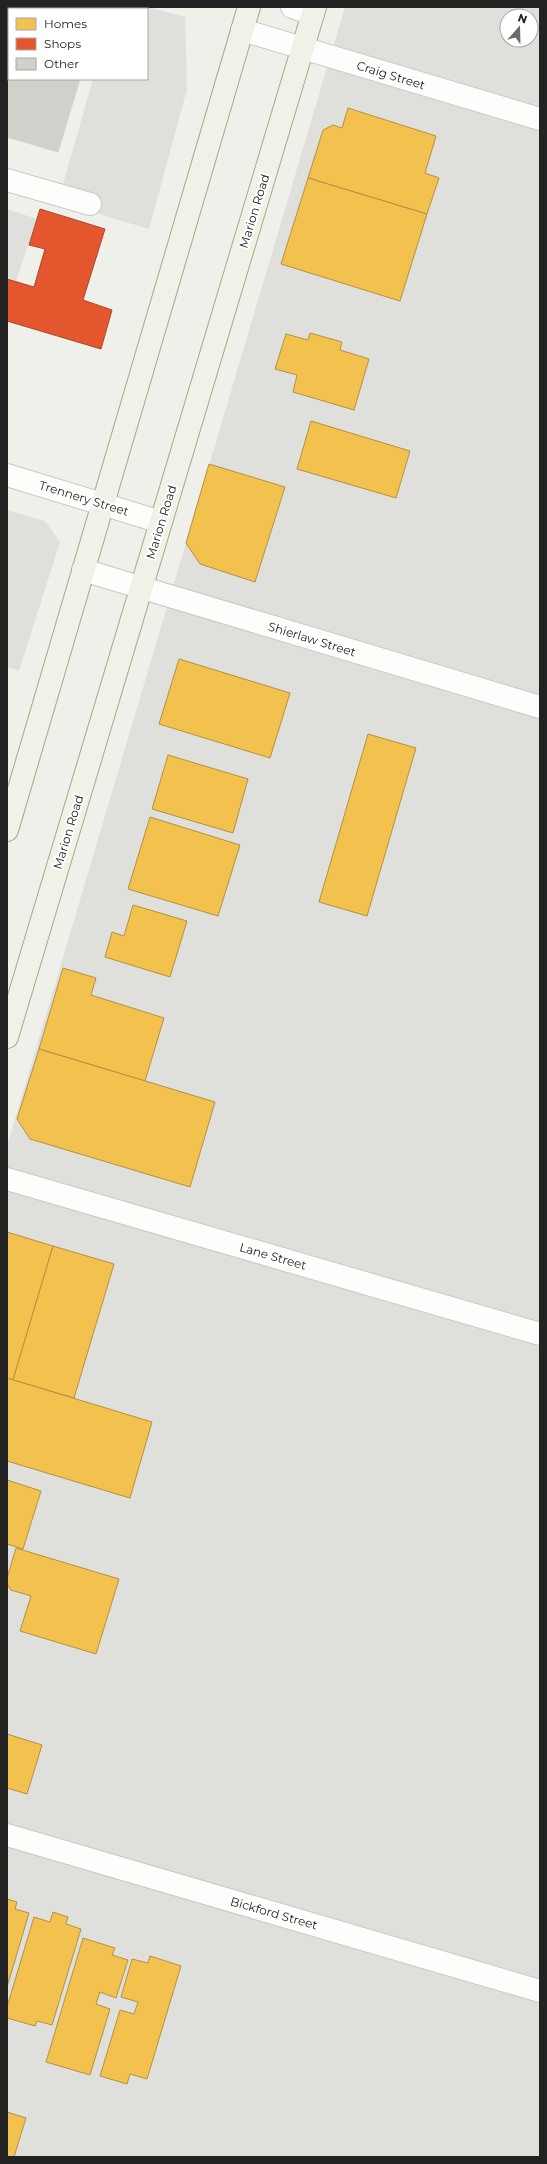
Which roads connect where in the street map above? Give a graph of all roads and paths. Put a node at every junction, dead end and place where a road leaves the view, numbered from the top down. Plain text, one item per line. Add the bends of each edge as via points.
1 (249, 7) edge
2 (292, 7) edge
3 (314, 10) edge
4 (242, 30) junction
5 (303, 48) junction
6 (540, 119) edge
7 (7, 180) edge
8 (90, 204) dead end
9 (7, 475) edge
10 (103, 503) junction
11 (161, 522) junction
12 (83, 570) junction
13 (141, 588) junction
14 (540, 707) edge
15 (7, 830) edge
16 (7, 1036) edge
17 (7, 1179) edge
18 (540, 1334) edge
19 (7, 1835) edge
20 (540, 1990) edge

1 - 4 main road
2 - 3 street
3 - 5 main road, Marion Road
4 - 5 street, Craig Street
4 - 10 main road
5 - 6 street, Craig Street
5 - 11 main road, Marion Road
7 - 8 street
9 - 10 street, Trennery Street
10 - 11 street, Trennery Street
10 - 12 main road
11 - 13 main road, Marion Road
12 - 13 street, Shierlaw Street
12 - 15 main road
13 - 14 street, Shierlaw Street
13 - 16 main road, Marion Road
17 - 18 street, Lane Street
19 - 20 street, Bickford Street

